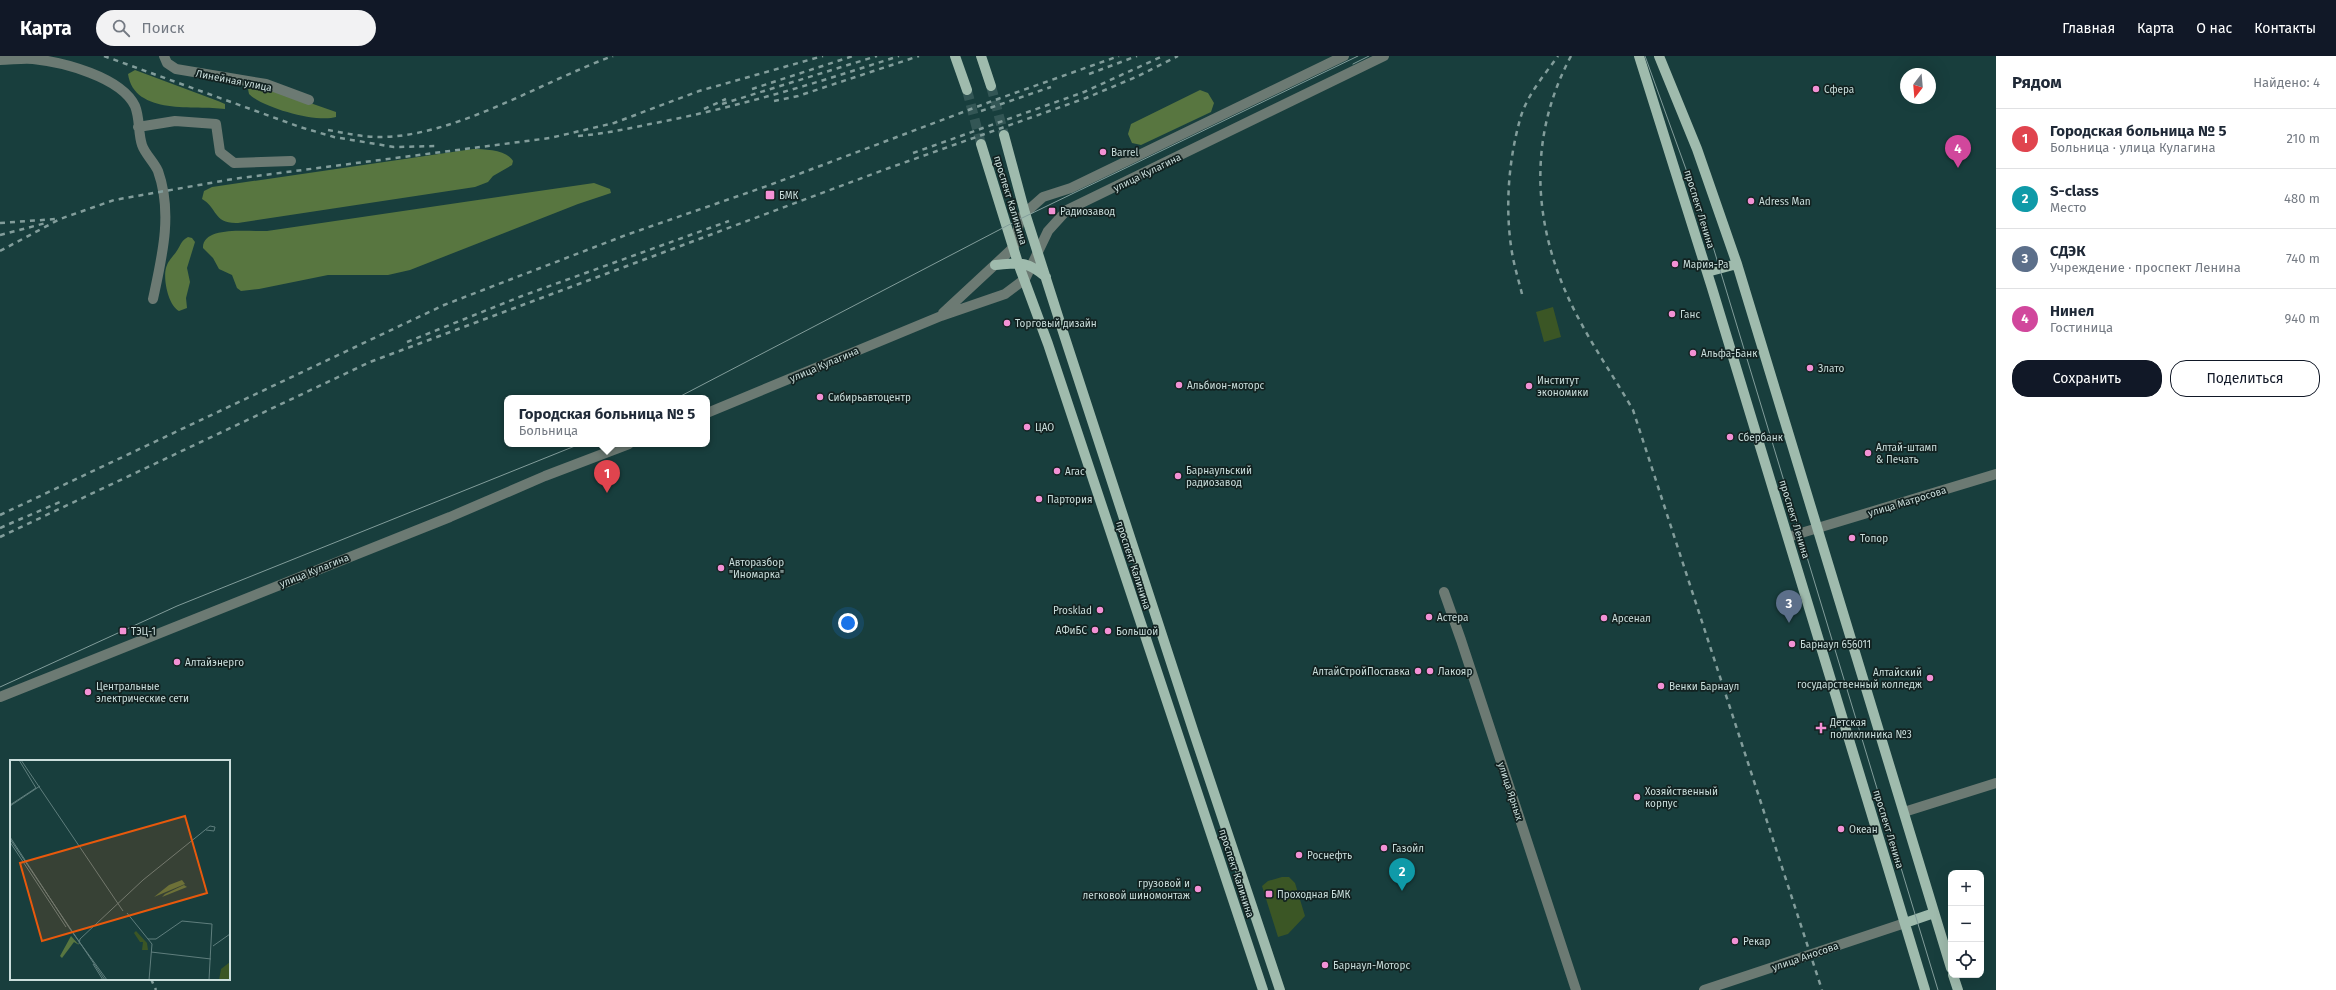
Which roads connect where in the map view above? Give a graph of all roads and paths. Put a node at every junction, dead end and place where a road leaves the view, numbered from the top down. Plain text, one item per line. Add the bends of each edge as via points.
1 (164, 56) edge
2 (955, 56) edge
3 (981, 56) edge
4 (1344, 56) edge
5 (1384, 56) edge
6 (1639, 56) edge
7 (1659, 56) edge
8 (0, 60) edge
9 (991, 86) tunnel mouth
10 (967, 90) tunnel mouth
11 (309, 100) dead end
12 (138, 127) junction
13 (1004, 135) tunnel mouth
14 (981, 144) tunnel mouth
15 (291, 161) dead end
16 (1026, 218) junction
17 (1014, 247) junction
18 (1038, 251) junction
19 (1018, 263) junction
20 (1737, 264) junction
21 (995, 265) junction
22 (1032, 265) junction
23 (1707, 272) junction
24 (1046, 277) junction
25 (1025, 279) junction
26 (152, 299) dead end
27 (940, 316) junction
28 (710, 412) edge
29 (621, 447) edge
30 (1996, 474) edge
31 (1817, 528) junction
32 (1788, 537) junction
33 (1444, 592) dead end
34 (0, 697) edge
35 (1996, 783) edge
36 (1904, 812) junction
37 (1934, 913) junction
38 (1905, 923) junction
39 (1948, 958) edge
40 (1954, 978) edge
41 (1263, 990) edge
42 (1280, 990) edge
43 (1576, 990) edge
44 (1704, 990) edge
45 (1925, 990) edge
46 (1958, 990) edge

1 - 11 street, Линейная улица via 167,63 176,69 266,84
2 - 10 main road
3 - 9 main road
4 - 16 street, улица Кулагина via 1071,188 1043,197
5 - 18 street, улица Кулагина via 1067,210 1048,231
6 - 23 main road, проспект Ленина
7 - 20 main road, проспект Ленина via 1700,155
8 - 12 street via 33,59 65,64 94,74 121,89 135,106
12 - 15 street via 175,120 216,124 220,152 234,163
12 - 26 street via 142,146 157,169 164,190 166,210 160,266
13 - 16 main road, проспект Калинина
14 - 17 main road, проспект Калинина
16 - 17 street, улица Кулагина via 1020,220
16 - 18 main road, проспект Калинина
17 - 19 main road, проспект Калинина
17 - 21 street, улица Кулагина
18 - 22 street, улица Кулагина
18 - 24 main road, проспект Калинина
19 - 21 main road
19 - 22 main road
19 - 25 main road, проспект Калинина
20 - 23 main road
20 - 31 main road, проспект Ленина
21 - 27 street, улица Кулагина
22 - 24 main road
22 - 25 street, улица Кулагина
23 - 32 main road, проспект Ленина
24 - 42 main road, проспект Калинина
25 - 27 street, улица Кулагина via 1005,294
25 - 41 main road, проспект Калинина
27 - 28 street, улица Кулагина
29 - 34 street, улица Кулагина
30 - 31 street, улица Матросова
31 - 32 street, улица Матросова
31 - 36 main road, проспект Ленина
32 - 38 main road, проспект Ленина
33 - 43 street, улица Ярных
35 - 36 street
36 - 37 main road, проспект Ленина
37 - 38 main road
37 - 39 main road, проспект Ленина
38 - 44 street, улица Аносова
38 - 45 main road, проспект Ленина
40 - 46 main road

